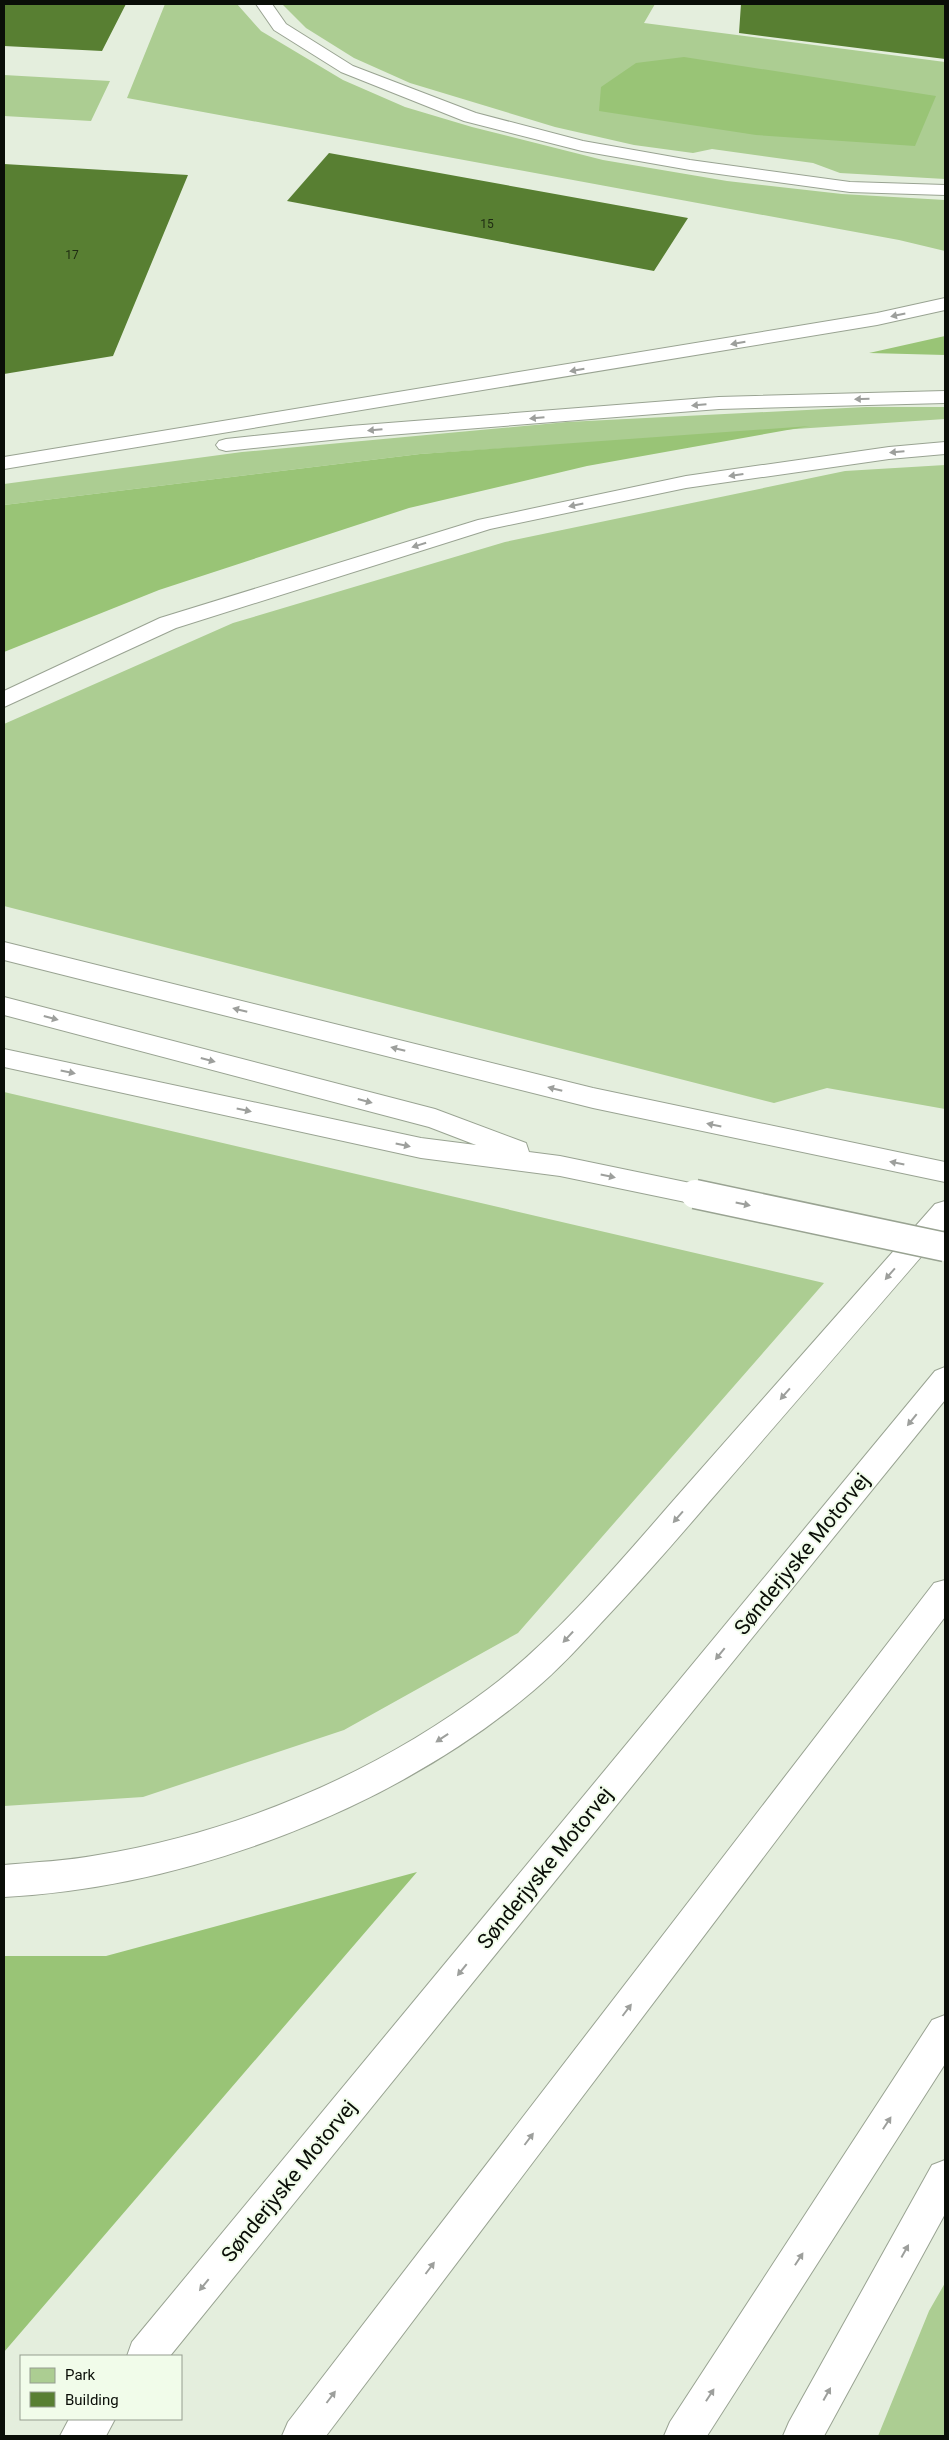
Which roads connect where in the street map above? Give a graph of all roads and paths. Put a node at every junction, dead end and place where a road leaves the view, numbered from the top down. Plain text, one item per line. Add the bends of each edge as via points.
1 (264, 4) edge
2 (945, 190) edge
3 (945, 304) edge
4 (945, 397) edge
5 (314, 414) junction
6 (945, 448) edge
7 (4, 449) edge
8 (4, 463) edge
9 (4, 468) edge
10 (4, 700) edge
11 (4, 951) edge
12 (4, 1006) edge
13 (4, 1058) edge
14 (560, 1166) junction
15 (945, 1172) edge
16 (945, 1211) edge
17 (945, 1247) edge
18 (945, 1379) edge
19 (945, 1593) edge
20 (4, 1881) edge
21 (945, 2032) edge
22 (945, 2178) edge
23 (147, 2355) edge
24 (94, 2420) edge
25 (80, 2436) edge
26 (302, 2436) edge
27 (684, 2436) edge
28 (803, 2436) edge

1 - 2 main road via 280,27 347,69 470,117 582,146 690,165 850,187
3 -> 5 main road via 877,320
4 -> 9 main road via 719,403 350,432
5 - 7 main road via 50,441
5 - 8 main road
6 -> 10 main road via 686,482 484,524 168,624
15 -> 11 main road via 593,1098
12 -> 14 main road via 434,1119
13 -> 14 main road via 421,1148
14 -> 17 main road, bridge
16 -> 20 main road via 624,1578 542,1664 495,1702 428,1748 386,1771 288,1819 231,1840 127,1867
18 -> 23 main road, Sønderjyske Motorvej
26 -> 19 main road
27 -> 21 main road
28 -> 22 main road
24 - 25 main road

